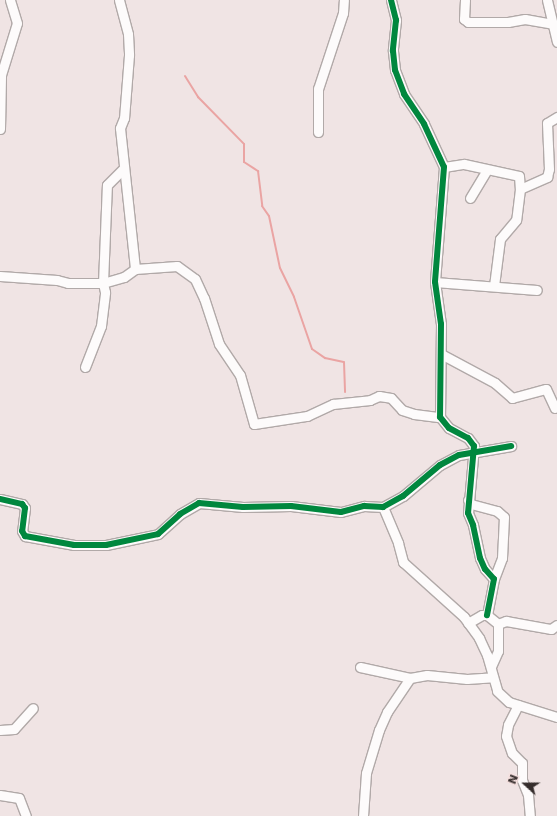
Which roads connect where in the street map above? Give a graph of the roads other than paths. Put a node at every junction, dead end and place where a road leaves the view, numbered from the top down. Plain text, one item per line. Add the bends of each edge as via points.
1 (10, 0) edge
2 (119, 0) edge
3 (344, 0) edge
4 (391, 0) edge
5 (465, 0) edge
6 (547, 0) edge
7 (553, 24) junction
8 (557, 42) edge
9 (557, 117) edge
10 (0, 129) edge
11 (318, 132) dead end
12 (444, 167) junction
13 (124, 168) junction
14 (487, 170) junction
15 (520, 190) junction
16 (470, 198) dead end
17 (135, 269) junction
18 (0, 276) edge
19 (435, 282) junction
20 (103, 283) junction
21 (494, 286) junction
22 (537, 290) dead end
23 (441, 354) junction
24 (85, 367) dead end
25 (554, 408) dead end
26 (440, 417) junction
27 (511, 446) dead end
28 (474, 452) junction
29 (0, 499) edge
30 (468, 500) junction
31 (383, 507) junction
32 (494, 580) junction
33 (487, 615) junction
34 (468, 623) junction
35 (498, 624) junction
36 (557, 625) edge
37 (360, 667) dead end
38 (490, 667) junction
39 (493, 677) junction
40 (410, 678) junction
41 (518, 705) junction
42 (33, 708) dead end
43 (557, 717) edge
44 (0, 730) edge
45 (0, 795) edge
46 (26, 816) edge
47 (363, 816) edge
48 (530, 816) edge

1 - 10 street via 17,23 1,75
2 - 13 street via 128,34 129,55 124,118 120,128
3 - 11 street via 343,13 318,89
4 - 12 street via 396,20 393,51 396,70 404,94 424,124
5 - 7 street via 464,19 468,22 508,22 525,19
6 - 7 street
7 - 8 street
9 - 15 street via 547,123 549,169 546,177
12 - 14 street via 464,164
12 - 19 street
13 - 17 street
13 - 20 street via 107,185
14 - 15 street via 518,174
14 - 16 street
15 - 21 street via 516,220 500,239
17 - 20 street via 124,277
17 - 26 street via 178,266 195,279 219,344 240,375 254,424 307,416 345,401 370,400 385,396 402,410
18 - 20 street via 74,284
19 - 21 street
19 - 23 street via 441,324
20 - 24 street via 105,292 101,326
21 - 22 street
23 - 25 street via 495,383 512,398 546,389
23 - 26 street
26 - 28 street via 449,428 468,438 474,446
27 - 28 street
28 - 30 street
28 - 31 street via 459,455 440,465 403,496
29 - 31 street via 22,504 22,531 25,536 74,545 106,545 158,534 180,514 199,503 243,507 291,506 341,512 364,506
30 - 32 street via 468,513 480,558
30 - 32 street via 471,504 502,513 504,517 502,558
31 - 34 street via 403,562
32 - 33 street
33 - 34 street via 478,616
33 - 35 street
34 - 38 street via 479,638
35 - 36 street via 506,621 551,629
35 - 38 street via 498,651
37 - 40 street
38 - 39 street
39 - 40 street via 467,679 426,675
39 - 41 street via 497,691 504,699
40 - 47 street via 387,712 379,730 366,774
41 - 43 street
41 - 48 street via 508,725 506,736 512,753 522,763 522,780 528,795
42 - 44 street via 14,729
45 - 46 street via 19,798

